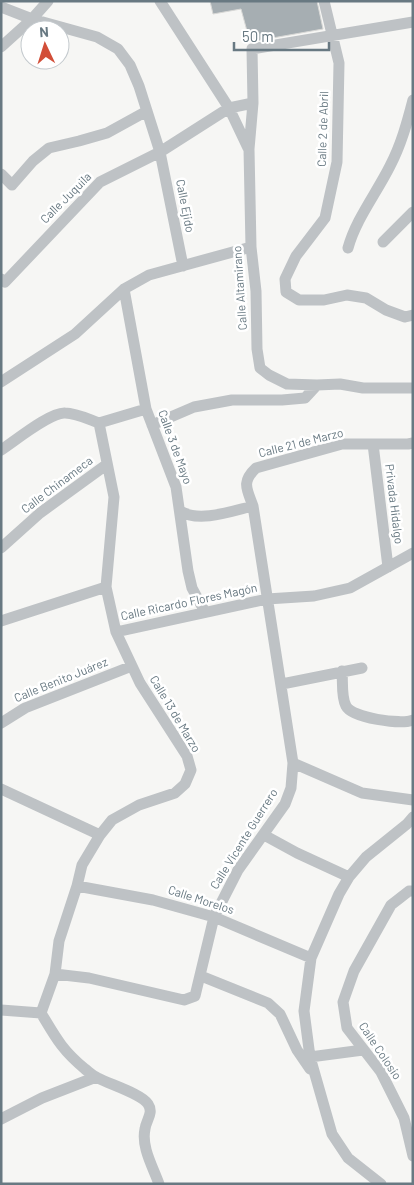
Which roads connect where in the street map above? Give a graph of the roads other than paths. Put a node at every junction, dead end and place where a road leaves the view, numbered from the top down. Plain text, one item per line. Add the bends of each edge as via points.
1 (48, 1) edge
2 (160, 1) edge
3 (324, 1) edge
4 (1, 7) edge
5 (32, 18) junction
6 (413, 22) edge
7 (333, 36) junction
8 (1, 47) edge
9 (413, 100) edge
10 (253, 103) junction
11 (230, 108) junction
12 (147, 111) junction
13 (249, 149) junction
14 (160, 152) junction
15 (1, 174) edge
16 (413, 212) edge
17 (384, 242) dead end
18 (251, 247) junction
19 (348, 248) dead end
20 (183, 266) junction
21 (3, 280) edge
22 (124, 289) junction
23 (413, 315) edge
24 (1, 382) edge
25 (317, 385) junction
26 (413, 388) edge
27 (146, 409) junction
28 (99, 423) junction
29 (152, 425) junction
30 (413, 443) edge
31 (373, 444) junction
32 (1, 450) edge
33 (106, 465) junction
34 (256, 468) joint
35 (253, 506) junction
36 (180, 511) junction
37 (1, 548) edge
38 (413, 553) edge
39 (388, 566) junction
40 (106, 587) junction
41 (267, 599) junction
42 (205, 612) junction
43 (1, 621) edge
44 (116, 632) junction
45 (132, 666) junction
46 (362, 668) dead end
47 (342, 671) junction
48 (282, 684) junction
49 (413, 720) edge
50 (1, 723) edge
51 (293, 763) junction
52 (1, 789) edge
53 (413, 800) edge
54 (413, 817) edge
55 (100, 835) junction
56 (264, 835) junction
57 (349, 877) junction
58 (77, 886) junction
59 (413, 891) edge
60 (214, 917) junction
61 (311, 958) junction
62 (55, 974) junction
63 (201, 976) junction
64 (1, 1010) edge
65 (41, 1012) junction
66 (363, 1050) junction
67 (310, 1057) junction
68 (314, 1075) junction
69 (96, 1078) junction
70 (1, 1119) edge
71 (413, 1156) edge
72 (159, 1184) edge
73 (381, 1184) edge

1 - 5 street
2 - 11 street
3 - 7 street, Calle 2 de Abril
4 - 5 street, Calle Ejido
5 - 8 street
5 - 12 street, Calle Ejido via 97,37 118,49 140,86
6 - 7 street
7 - 10 street, Calle Altamirano via 252,49
7 - 23 street, Calle 2 de Abril via 339,63 337,162 325,218 296,256 285,279 286,292 299,300 324,300 347,295 366,298 405,317
9 - 19 street via 403,138 353,232
10 - 11 street, Calle Juquila
10 - 13 street, Calle Altamirano
11 - 13 street
11 - 14 street, Calle Juquila
12 - 14 street, Calle Ejido
12 - 15 street via 107,133 49,148 33,160 12,185
13 - 18 street, Calle Altamirano
14 - 20 street, Calle Ejido
14 - 21 street, Calle Juquila via 100,182
16 - 17 street
18 - 20 street
18 - 25 street, Calle Altamirano via 260,368 287,384
20 - 22 street via 149,275
22 - 24 street via 75,334
22 - 27 street, Calle 3 de Mayo
25 - 26 street, Calle Altamirano
25 - 29 street via 305,398 232,400 194,407
27 - 28 street
27 - 29 street, Calle 3 de Mayo
28 - 32 street via 64,412 50,417
28 - 33 street, Calle 13 de Marzo
29 - 36 street, Calle 3 de Mayo via 176,488
30 - 31 street, Calle 21 de Marzo
31 - 34 street, Calle 21 de Marzo via 342,444
31 - 39 street, Privada Hidalgo
33 - 37 street, Calle Chinameca via 40,513
33 - 40 street, Calle 13 de Marzo via 114,497
34 - 35 street, Calle Vicente Guerrero via 248,475 246,486
35 - 36 street via 216,515 187,515
35 - 41 street, Calle Vicente Guerrero
36 - 42 street, Calle 3 de Mayo via 192,588
38 - 39 street, Calle Ricardo Flores Magón
39 - 41 street, Calle Ricardo Flores Magón via 350,588 314,596
40 - 43 street
40 - 44 street, Calle 13 de Marzo
41 - 42 street, Calle Ricardo Flores Magón
41 - 48 street, Calle Vicente Guerrero
42 - 44 street, Calle Ricardo Flores Magón
44 - 45 street, Calle 13 de Marzo
45 - 50 street, Calle Benito Juárez via 25,708
45 - 55 street, Calle 13 de Marzo via 187,756 191,770 185,784 175,793 138,805 112,820
46 - 47 street
47 - 48 street
47 - 49 street via 346,706 350,710 386,721
48 - 51 street, Calle Vicente Guerrero
51 - 53 street via 362,792
51 - 56 street, Calle Vicente Guerrero via 291,788 285,804
52 - 55 street
54 - 57 street via 366,857
55 - 58 street, Calle 13 de Marzo via 82,865
56 - 57 street
56 - 60 street, Calle Vicente Guerrero via 238,870
57 - 61 street via 338,894
58 - 60 street, Calle Morelos via 153,900
58 - 62 street, Calle 13 de Marzo via 59,941
59 - 66 street, Calle Colosio via 391,905 354,971 344,1002 347,1028
60 - 61 street, Calle Morelos
60 - 63 street, Calle Vicente Guerrero
61 - 67 street via 304,1011
62 - 63 street, Calle Vicente Guerrero via 89,978 184,1000 195,996
62 - 65 street, Calle 13 de Marzo
63 - 68 street via 268,1003 280,1014 297,1050
64 - 65 street
65 - 69 street via 60,1046
66 - 67 street
66 - 71 street, Calle Colosio via 381,1072 404,1118
67 - 68 street
68 - 73 street via 332,1134 348,1158
69 - 70 street via 42,1098
69 - 72 street via 147,1101 151,1108 144,1128 145,1141

